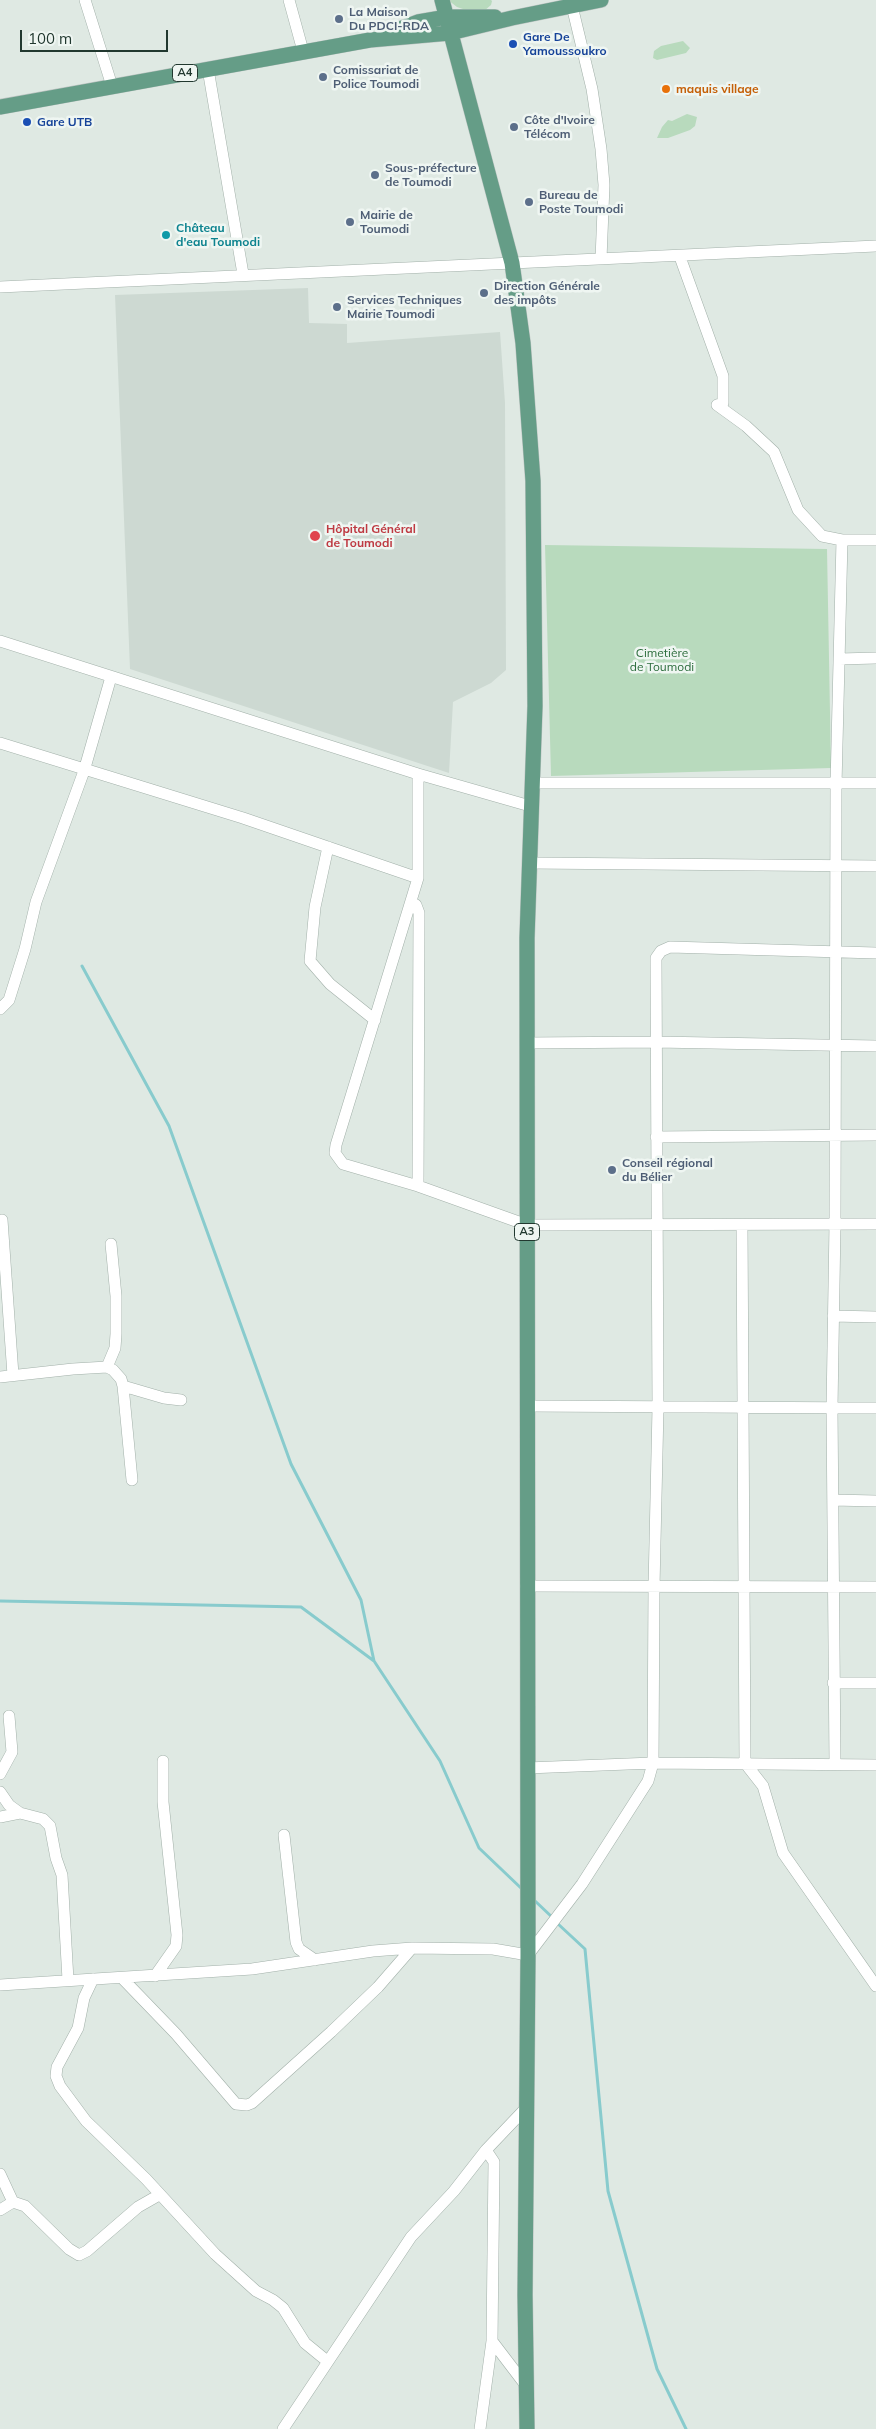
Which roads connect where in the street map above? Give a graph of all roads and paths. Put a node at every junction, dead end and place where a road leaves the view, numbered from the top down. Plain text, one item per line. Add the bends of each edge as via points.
1 (85, 0) edge
2 (289, 0) edge
3 (442, 0) edge
4 (601, 0) edge
5 (579, 3) edge
6 (447, 17) junction
7 (512, 18) junction
8 (450, 33) junction
9 (370, 40) junction
10 (304, 51) junction
11 (208, 69) junction
12 (112, 86) junction
13 (0, 106) edge
14 (876, 246) edge
15 (680, 257) junction
16 (601, 259) junction
17 (512, 263) junction
18 (243, 274) junction
19 (0, 287) edge
20 (842, 540) junction
21 (876, 540) edge
22 (0, 641) edge
23 (876, 658) edge
24 (840, 659) junction
25 (111, 677) junction
26 (0, 744) edge
27 (84, 771) junction
28 (418, 774) junction
29 (533, 783) junction
30 (876, 783) edge
31 (836, 784) junction
32 (530, 806) junction
33 (328, 847) junction
34 (530, 863) junction
35 (835, 866) junction
36 (876, 866) edge
37 (418, 878) junction
38 (410, 902) junction
39 (835, 953) junction
40 (876, 954) edge
41 (0, 1009) edge
42 (375, 1020) junction
43 (656, 1042) junction
44 (527, 1043) junction
45 (836, 1045) junction
46 (876, 1046) edge
47 (876, 1135) edge
48 (836, 1136) junction
49 (656, 1137) junction
50 (418, 1186) junction
51 (2, 1220) dead end
52 (835, 1224) junction
53 (876, 1224) edge
54 (527, 1225) junction
55 (657, 1225) junction
56 (742, 1225) junction
57 (111, 1244) dead end
58 (833, 1316) junction
59 (876, 1317) edge
60 (107, 1367) junction
61 (13, 1375) junction
62 (0, 1377) edge
63 (122, 1386) junction
64 (181, 1400) dead end
65 (528, 1406) junction
66 (658, 1408) junction
67 (743, 1408) junction
68 (832, 1408) junction
69 (876, 1408) edge
70 (132, 1480) dead end
71 (833, 1500) junction
72 (876, 1500) edge
73 (526, 1586) junction
74 (654, 1587) junction
75 (744, 1587) junction
76 (876, 1587) edge
77 (833, 1589) junction
78 (876, 1683) edge
79 (833, 1684) junction
80 (9, 1716) dead end
81 (163, 1761) dead end
82 (653, 1763) junction
83 (745, 1763) junction
84 (835, 1764) junction
85 (876, 1764) edge
86 (527, 1768) junction
87 (0, 1774) edge
88 (0, 1792) edge
89 (20, 1813) junction
90 (0, 1817) edge
91 (284, 1835) dead end
92 (412, 1948) junction
93 (528, 1955) junction
94 (315, 1960) junction
95 (155, 1976) junction
96 (122, 1978) junction
97 (93, 1979) junction
98 (68, 1980) junction
99 (0, 1986) edge
100 (876, 1986) edge
101 (526, 2108) junction
102 (486, 2150) junction
103 (0, 2174) edge
104 (159, 2195) junction
105 (13, 2202) junction
106 (0, 2210) edge
107 (492, 2341) junction
108 (327, 2361) junction
109 (527, 2387) junction
110 (480, 2428) edge
111 (283, 2429) edge
112 (527, 2429) edge

1 - 12 street
2 - 10 street
3 - 6 main road, A3
4 - 5 main road, A4
5 - 7 main road, A4
5 - 16 street via 601,149 604,185
6 - 7 main road, A4
6 - 8 main road, A3
6 - 9 main road, A4 via 418,22
7 - 8 main road, A4
8 - 9 main road, A4
8 - 17 main road, A3
9 - 10 main road, A4
10 - 11 main road, A4
11 - 12 main road, A4
11 - 18 street
12 - 13 main road, A4
14 - 15 street
15 - 16 street
15 - 20 street via 723,376 723,403 717,406 746,426 774,452 798,510 822,536
16 - 17 street
17 - 18 street
17 - 29 main road, A3 via 523,343 533,481
18 - 19 street
20 - 21 street
20 - 24 street
22 - 25 street
23 - 24 street
24 - 31 street
25 - 27 street
25 - 28 street
26 - 27 street
27 - 33 street
27 - 41 street via 36,902 9,1000
28 - 32 street
28 - 37 street
29 - 31 street
29 - 32 main road, A3
30 - 31 street
31 - 35 street
32 - 34 main road, A3
33 - 37 street
33 - 42 street via 314,915 310,961 330,984
34 - 35 street
34 - 44 main road, A3
35 - 36 street
35 - 39 street
37 - 38 street
38 - 42 street
38 - 50 street via 416,905 419,913
39 - 40 street
39 - 43 street via 670,947 661,951 656,958
39 - 45 street
42 - 50 street via 335,1153 343,1164
43 - 44 street
43 - 45 street
43 - 49 street
44 - 54 main road, A3
45 - 46 street
45 - 48 street
47 - 48 street
48 - 49 street
48 - 52 street
49 - 55 street
50 - 54 street
51 - 61 street
52 - 53 street
52 - 56 street
52 - 58 street
54 - 55 street
54 - 65 main road, A3
55 - 56 street
55 - 66 street
56 - 67 street
57 - 60 street via 116,1334 115,1348
58 - 59 street
58 - 68 street
60 - 61 street
60 - 63 street via 117,1374
61 - 62 street
63 - 64 street
63 - 70 street
65 - 66 street
65 - 73 main road, A3
66 - 67 street
66 - 74 street
67 - 68 street
67 - 75 street
68 - 69 street
68 - 71 street
71 - 72 street
71 - 77 street
73 - 74 street
73 - 86 main road, A3
74 - 75 street
74 - 82 street
75 - 77 street
75 - 83 street
76 - 77 street
77 - 79 street
78 - 79 street
79 - 84 street
80 - 87 street via 12,1752
81 - 95 street via 163,1802 177,1935 176,1946
82 - 83 street
82 - 86 street
82 - 93 street via 648,1781 582,1884
83 - 84 street
83 - 100 street via 763,1786 783,1853
84 - 85 street
86 - 93 main road, A3
88 - 89 street
89 - 90 street
89 - 98 street via 43,1819 50,1826 62,1875
91 - 94 street via 296,1942 298,1949
92 - 93 street via 493,1949
92 - 94 street
92 - 96 street via 378,1987 331,2032 247,2105 236,2104
93 - 101 main road, A3
94 - 95 street via 252,1969
95 - 96 street
96 - 97 street
97 - 98 street
97 - 104 street via 84,1998 78,2028 56,2076 86,2121
98 - 99 street
101 - 102 street
101 - 109 main road, A3
102 - 107 street via 494,2162
102 - 108 street via 454,2191 411,2237 344,2341
103 - 105 street
104 - 105 street via 138,2207 87,2251 79,2254 25,2206
104 - 108 street via 256,2292 283,2308 306,2343
105 - 106 street
107 - 109 street
107 - 110 street
108 - 111 street
109 - 112 main road, A3

